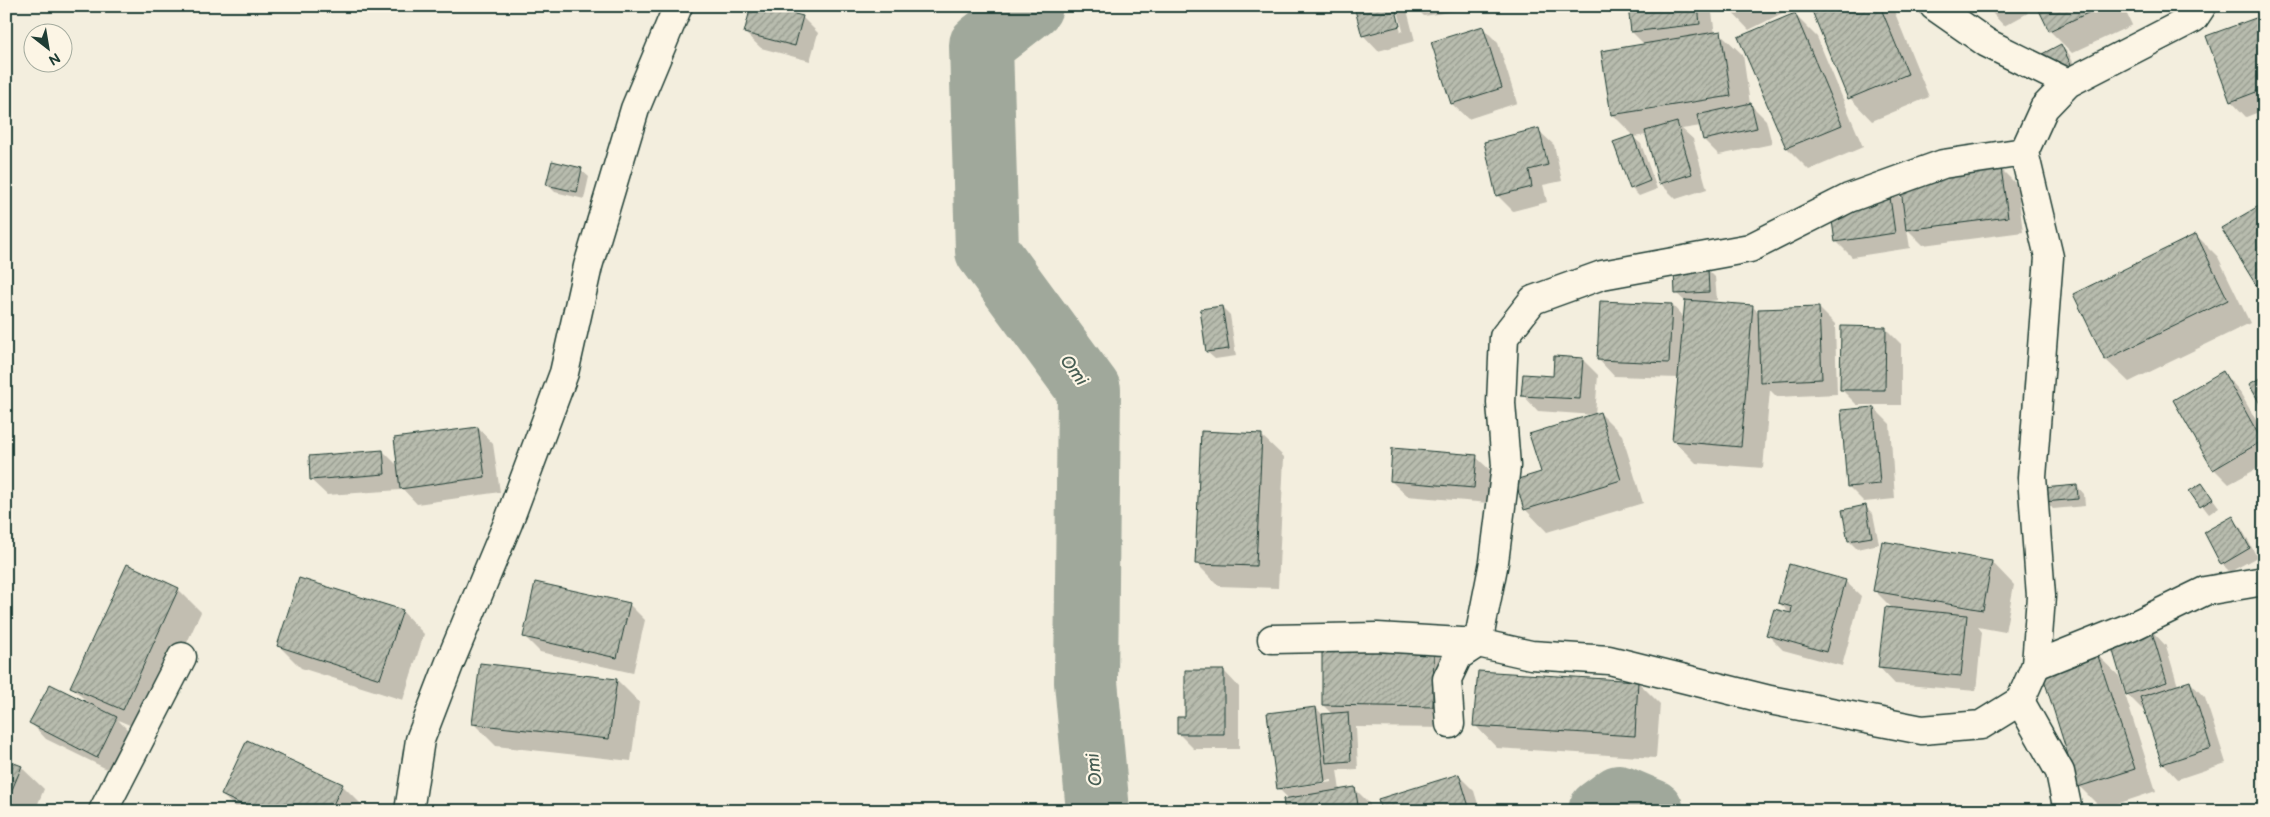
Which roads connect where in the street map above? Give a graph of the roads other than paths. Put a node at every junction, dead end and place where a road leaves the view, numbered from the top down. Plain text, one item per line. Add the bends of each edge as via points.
1 (678, 6) edge
2 (1934, 6) edge
3 (2202, 6) edge
4 (2068, 83) junction
5 (2024, 152) junction
6 (2264, 581) edge
7 (1272, 639) dead end
8 (1478, 643) junction
9 (182, 658) dead end
10 (2036, 664) junction
11 (2020, 701) junction
12 (1450, 724) dead end
13 (103, 811) edge
14 (409, 811) edge
15 (2068, 811) edge

1 - 14 street via 635,109 588,266 564,373 508,523 420,740
2 - 4 street via 1987,43
3 - 4 street via 2194,18
4 - 5 street via 2044,108
5 - 8 street via 1942,164 1849,198 1750,248 1602,275 1533,300 1504,337 1501,403 1506,466 1494,562
5 - 10 street via 2049,257 2032,477 2041,596
6 - 10 street via 2205,591 2131,627
7 - 8 street via 1377,637
8 - 11 street via 1531,655 1609,660 1770,700 1922,730 1981,725
8 - 12 street via 1458,656 1447,679
9 - 13 street
10 - 11 street
11 - 15 street via 2060,772

